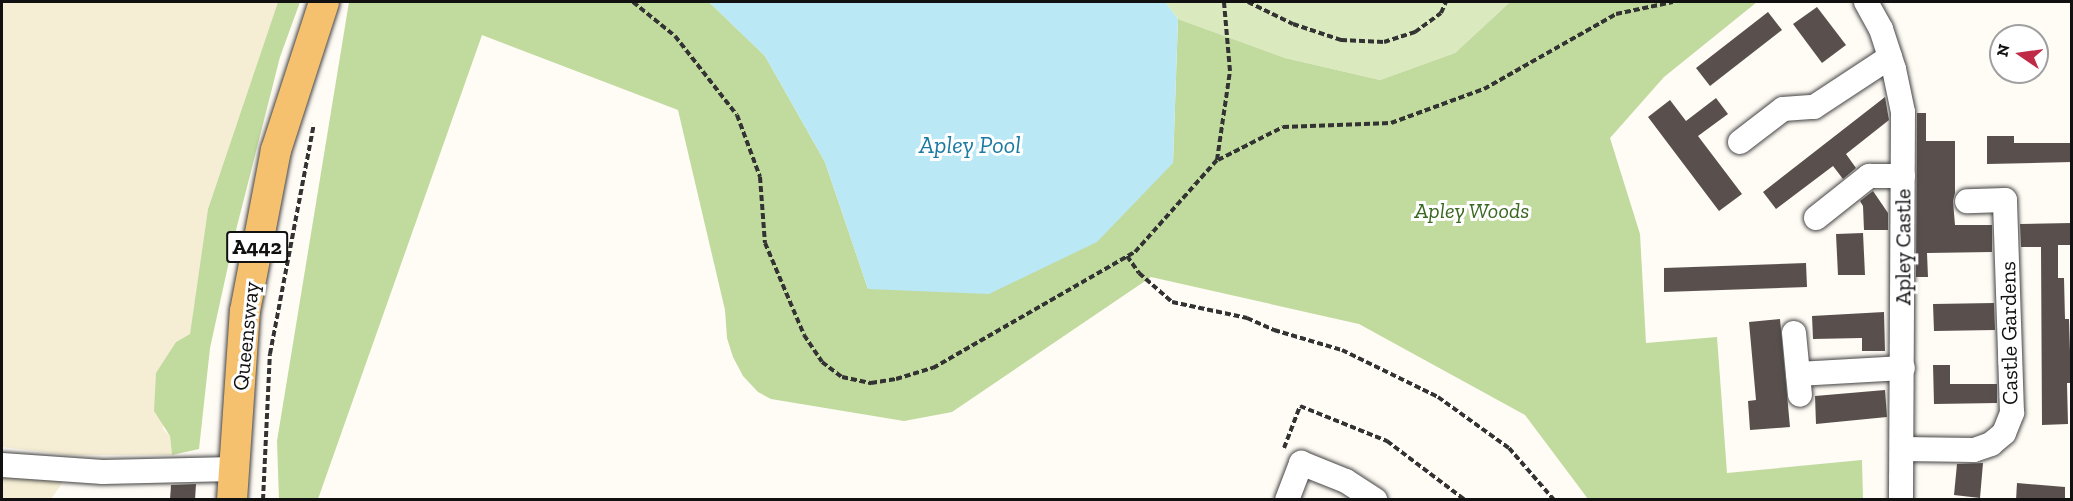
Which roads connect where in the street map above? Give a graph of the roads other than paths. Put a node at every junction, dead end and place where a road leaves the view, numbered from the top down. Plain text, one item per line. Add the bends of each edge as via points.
1 (324, 2) edge
2 (1866, 2) edge
3 (1890, 57) junction
4 (1740, 142) dead end
5 (1903, 176) junction
6 (1967, 201) dead end
7 (1816, 218) dead end
8 (1794, 333) dead end
9 (1903, 368) junction
10 (1903, 449) junction
11 (2, 465) edge
12 (234, 469) junction
13 (232, 500) edge
14 (1287, 500) edge
15 (1375, 500) edge
16 (1901, 500) edge

1 - 12 main road, Queensway / A442 via 276,150 245,311
2 - 3 street, Apley Castle
3 - 4 street via 1814,107 1783,109
3 - 5 street, Apley Castle via 1903,112
5 - 7 street via 1869,176
5 - 9 street, Apley Castle
6 - 10 street, Castle Gardens via 2005,200 2012,413 2004,433 1991,444 1974,450
8 - 9 street via 1799,384
9 - 10 street, Apley Castle
10 - 16 street, Apley Castle
11 - 12 street via 104,472
12 - 13 main road, Queensway / A442
14 - 15 street via 1300,463 1346,481

